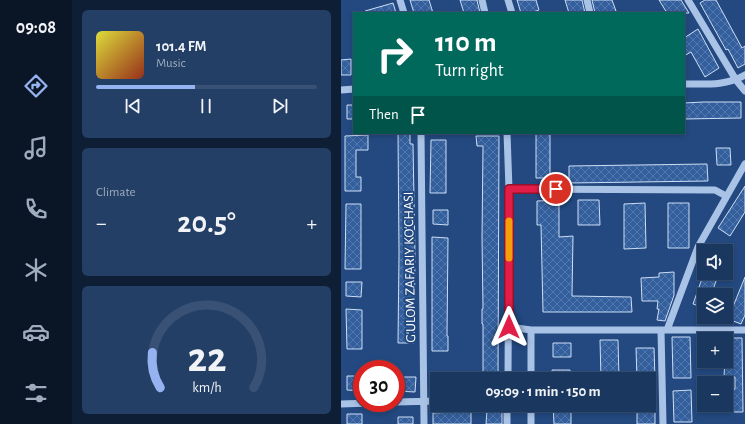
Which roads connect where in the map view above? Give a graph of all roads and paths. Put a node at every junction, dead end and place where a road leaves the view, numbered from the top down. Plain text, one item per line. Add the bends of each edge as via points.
1 (400, 0) edge
2 (482, 0) edge
3 (508, 0) edge
4 (587, 0) edge
5 (688, 0) edge
6 (404, 12) edge
7 (485, 12) edge
8 (511, 12) edge
9 (590, 12) edge
10 (745, 75) edge
11 (737, 80) junction
12 (685, 84) edge
13 (353, 89) edge
14 (341, 90) edge
15 (745, 91) edge
16 (421, 134) edge
17 (507, 134) edge
18 (745, 164) edge
19 (509, 189) junction
20 (726, 196) junction
21 (509, 327) junction
22 (531, 330) junction
23 (664, 330) junction
24 (745, 330) edge
25 (508, 372) edge
26 (531, 372) edge
27 (424, 401) junction
28 (430, 401) edge
29 (405, 402) edge
30 (341, 404) edge
31 (353, 404) edge
32 (507, 412) edge
33 (531, 412) edge
34 (424, 424) edge
35 (507, 424) edge
36 (531, 424) edge
37 (663, 424) edge

1 - 6 street
2 - 7 street
3 - 8 street
4 - 9 street
5 - 11 street
10 - 11 street
11 - 12 street via 722,84
11 - 15 street
13 - 14 street
16 - 27 street, G'ULOM ZAFARIY KO'CHASI
17 - 19 street
18 - 20 street
19 - 20 street via 715,190
19 - 21 street
20 - 23 street via 698,247
21 - 22 street
21 - 25 street
22 - 23 street
22 - 26 street
23 - 24 street
23 - 37 street
27 - 28 street
27 - 29 street
27 - 34 street, G'ULOM ZAFARIY KO'CHASI
30 - 31 street
32 - 35 street
33 - 36 street

